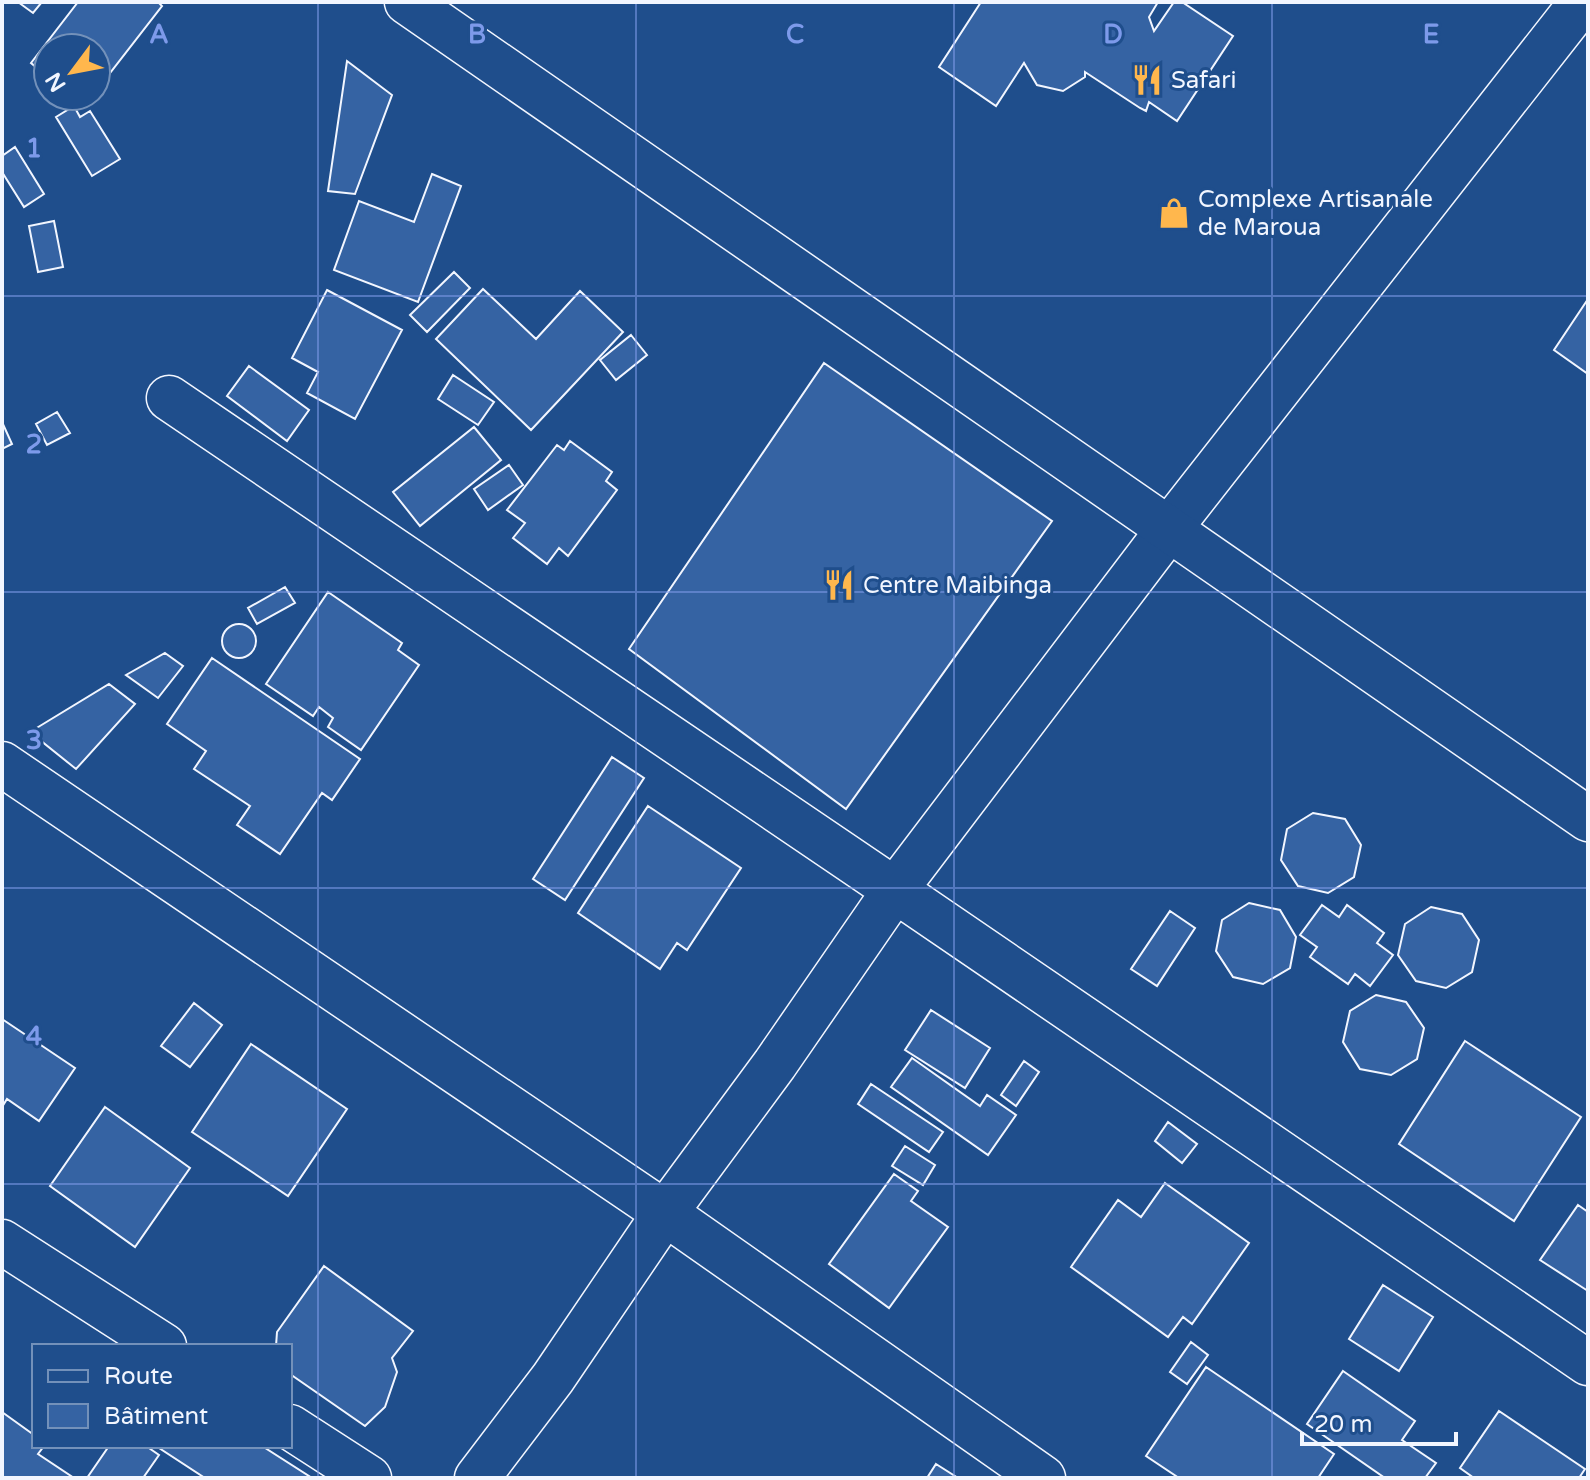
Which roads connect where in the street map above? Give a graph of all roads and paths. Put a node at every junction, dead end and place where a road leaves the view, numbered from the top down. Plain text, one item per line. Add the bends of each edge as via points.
1 (407, 2) edge
2 (1582, 2) edge
3 (169, 398) dead end
4 (1169, 529) junction
5 (2, 764) edge
6 (1588, 819) edge
7 (895, 890) junction
8 (665, 1213) junction
9 (2, 1242) edge
10 (161, 1344) edge
11 (1588, 1363) edge
12 (292, 1428) edge
13 (369, 1478) edge
14 (477, 1478) edge
15 (1043, 1478) edge

1 - 4 street
2 - 4 street
3 - 7 street
4 - 6 street
4 - 7 street
5 - 8 street
7 - 8 street
7 - 11 street
8 - 14 street via 553,1378
8 - 15 street
9 - 10 street
12 - 13 street

